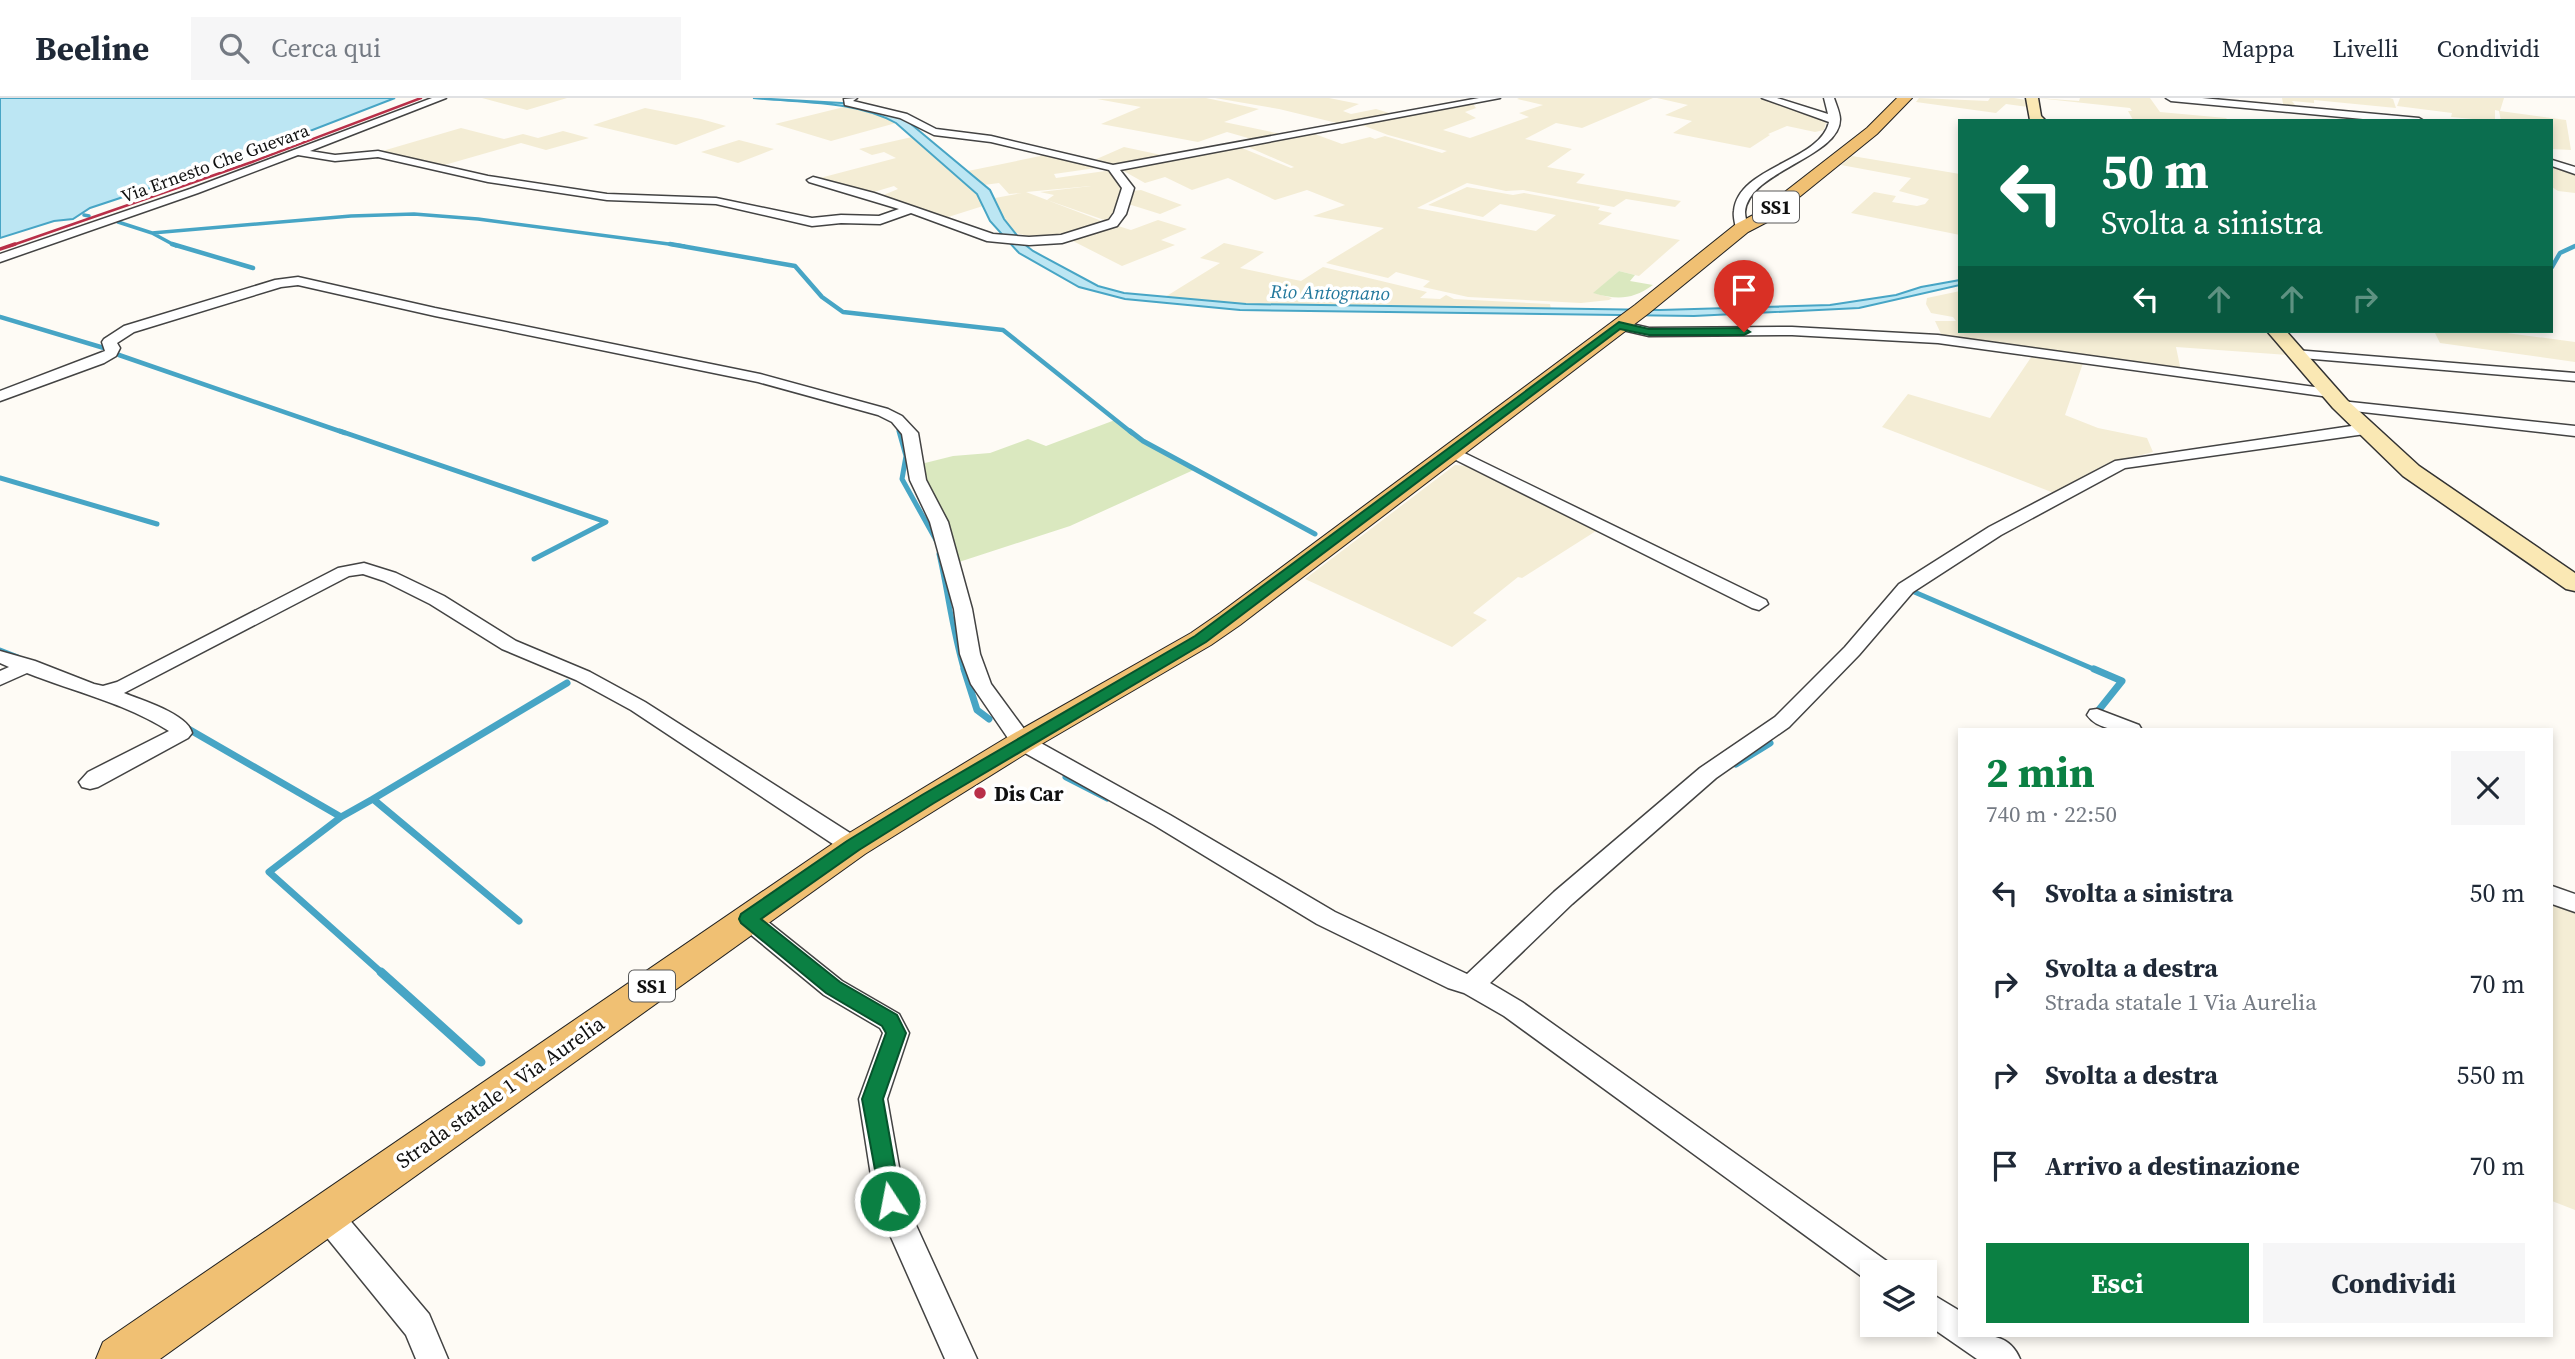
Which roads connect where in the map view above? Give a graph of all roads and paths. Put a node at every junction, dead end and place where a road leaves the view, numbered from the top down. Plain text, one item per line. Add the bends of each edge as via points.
1 (441, 98) edge
2 (852, 98) edge
3 (1495, 98) edge
4 (1767, 98) edge
5 (1829, 98) edge
6 (1905, 98) edge
7 (2032, 98) edge
8 (2171, 98) edge
9 (1835, 118) junction
10 (2037, 119) edge
11 (2397, 119) edge
12 (297, 152) junction
13 (2553, 163) edge
14 (1114, 168) junction
15 (2575, 171) edge
16 (813, 180) dead end
17 (909, 210) junction
18 (1742, 228) junction
19 (0, 258) edge
20 (1628, 319) junction
21 (2278, 333) edge
22 (2295, 354) junction
23 (2575, 377) edge
24 (0, 396) edge
25 (2335, 400) junction
26 (2365, 429) junction
27 (2575, 431) edge
28 (1452, 452) junction
29 (2575, 584) edge
30 (1759, 604) dead end
31 (0, 657) edge
32 (28, 665) junction
33 (0, 679) edge
34 (104, 692) junction
35 (2097, 715) dead end
36 (2127, 728) edge
37 (1022, 742) junction
38 (90, 782) dead end
39 (853, 846) junction
40 (2553, 895) edge
41 (2575, 903) edge
42 (748, 919) junction
43 (1472, 985) junction
44 (326, 1214) junction
45 (1860, 1260) edge
46 (1937, 1313) edge
47 (1958, 1328) edge
48 (1972, 1337) edge
49 (120, 1359) edge
50 (432, 1359) edge
51 (961, 1359) edge
52 (2004, 1359) edge

1 - 12 street, Via Ernesto Che Guevara
2 - 14 street via 848,103 903,116 934,132 991,139
3 - 14 street
4 - 9 street
5 - 9 street
6 - 18 main road, Strada statale 1 Via Aurelia / SS1 via 1872,131 1765,216
7 - 10 street
8 - 11 street
9 - 18 street via 1823,140 1760,180 1743,203
12 - 17 street via 335,158 378,154 488,179 607,197 716,201 812,222 880,220
12 - 19 street, Via Ernesto Che Guevara
13 - 15 street
14 - 17 street via 1128,188 1113,223 1062,239 1002,240
16 - 17 street
18 - 20 main road, Strada statale 1 Via Aurelia / SS1
20 - 25 street via 1649,332 1792,331 1938,339
20 - 28 main road, Strada statale 1 Via Aurelia / SS1
21 - 22 street
22 - 23 street
22 - 25 street
24 - 37 street via 99,360 114,348 109,342 129,329 295,281 760,378 883,412 910,433 918,480 939,522 963,610 970,654 981,684
25 - 26 street
25 - 27 street
26 - 29 street via 2411,471
26 - 43 street via 2121,464 1995,531 1906,588 1782,722 1666,808
28 - 30 street
28 - 37 main road, Strada statale 1 Via Aurelia / SS1 via 1201,639
31 - 32 street
32 - 33 street
32 - 34 street via 84,689
34 - 38 street via 156,713 181,733
34 - 39 street via 124,686 345,572 364,568 437,600 509,645 583,676 638,706
35 - 36 street
37 - 39 main road, Strada statale 1 Via Aurelia / SS1
37 - 43 street via 1326,919
39 - 42 main road, Strada statale 1 Via Aurelia / SS1
40 - 41 street
42 - 44 main road, Strada statale 1 Via Aurelia / SS1
42 - 51 street via 833,988 890,1021 896,1033 873,1099 885,1174 897,1221
43 - 45 street via 1513,1009
44 - 49 main road, Strada statale 1 Via Aurelia / SS1
44 - 50 street via 418,1325
46 - 47 street
48 - 52 street

